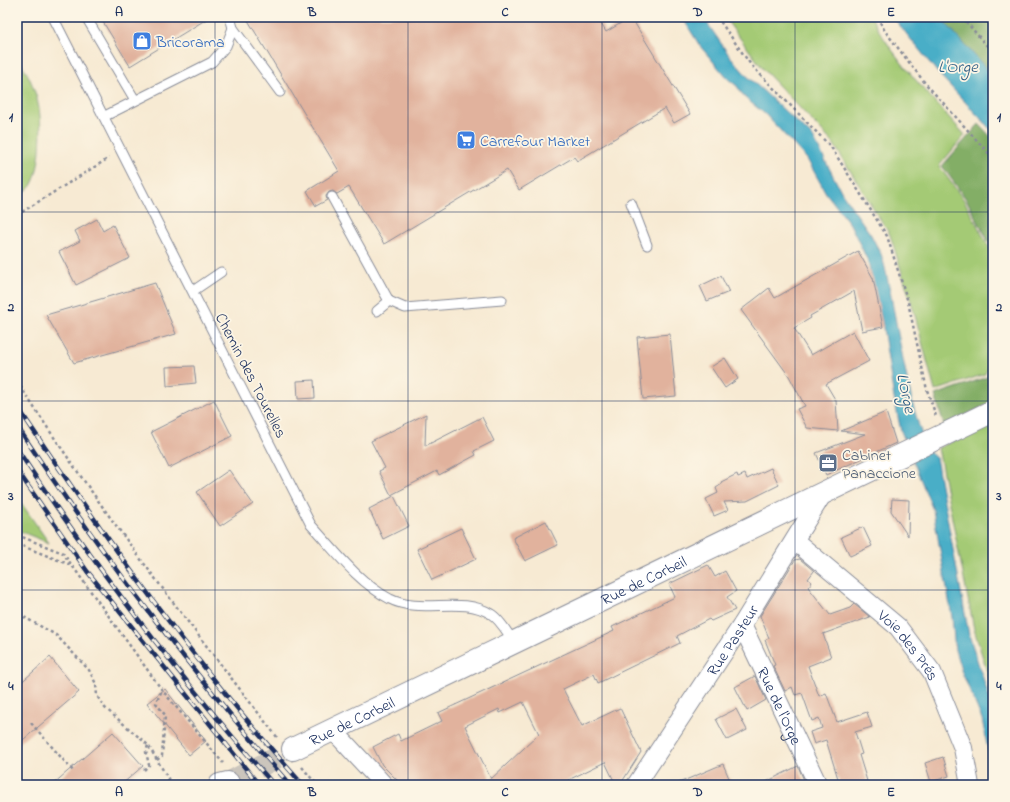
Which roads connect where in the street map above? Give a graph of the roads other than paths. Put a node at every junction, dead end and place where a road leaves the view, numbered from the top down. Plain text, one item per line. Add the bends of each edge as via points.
1 (54, 17) edge
2 (86, 17) edge
3 (230, 17) edge
4 (233, 28) junction
5 (280, 92) dead end
6 (135, 100) junction
7 (105, 116) junction
8 (332, 197) dead end
9 (631, 203) dead end
10 (647, 245) dead end
11 (221, 272) dead end
12 (193, 291) junction
13 (502, 300) dead end
14 (389, 302) junction
15 (377, 311) dead end
16 (993, 411) edge
17 (824, 492) junction
18 (795, 541) junction
19 (742, 625) junction
20 (514, 642) junction
21 (332, 729) junction
22 (289, 749) tunnel mouth
23 (384, 785) edge
24 (636, 785) edge
25 (818, 785) edge
26 (970, 785) edge

1 - 7 lane, Chemin des Tourelles
2 - 6 lane
3 - 4 lane
4 - 5 lane
4 - 6 lane via 226,46 212,62
6 - 7 lane
7 - 12 lane, Chemin des Tourelles
8 - 14 lane
9 - 10 lane
11 - 12 lane
12 - 20 lane, Chemin des Tourelles via 311,525 360,579 391,600 414,606 474,607 492,614
13 - 14 lane via 404,308
14 - 15 lane
16 - 17 main road, Rue de Corbeil
17 - 18 street, Rue Pasteur
17 - 20 main road, Rue de Corbeil
18 - 19 street, Rue Pasteur
18 - 26 street, Voie des Prés via 898,627 932,672 963,748
19 - 24 street, Rue Pasteur
19 - 25 street, Rue de l'Orge
20 - 21 main road, Rue de Corbeil
21 - 22 main road, Rue de Corbeil
21 - 23 street

